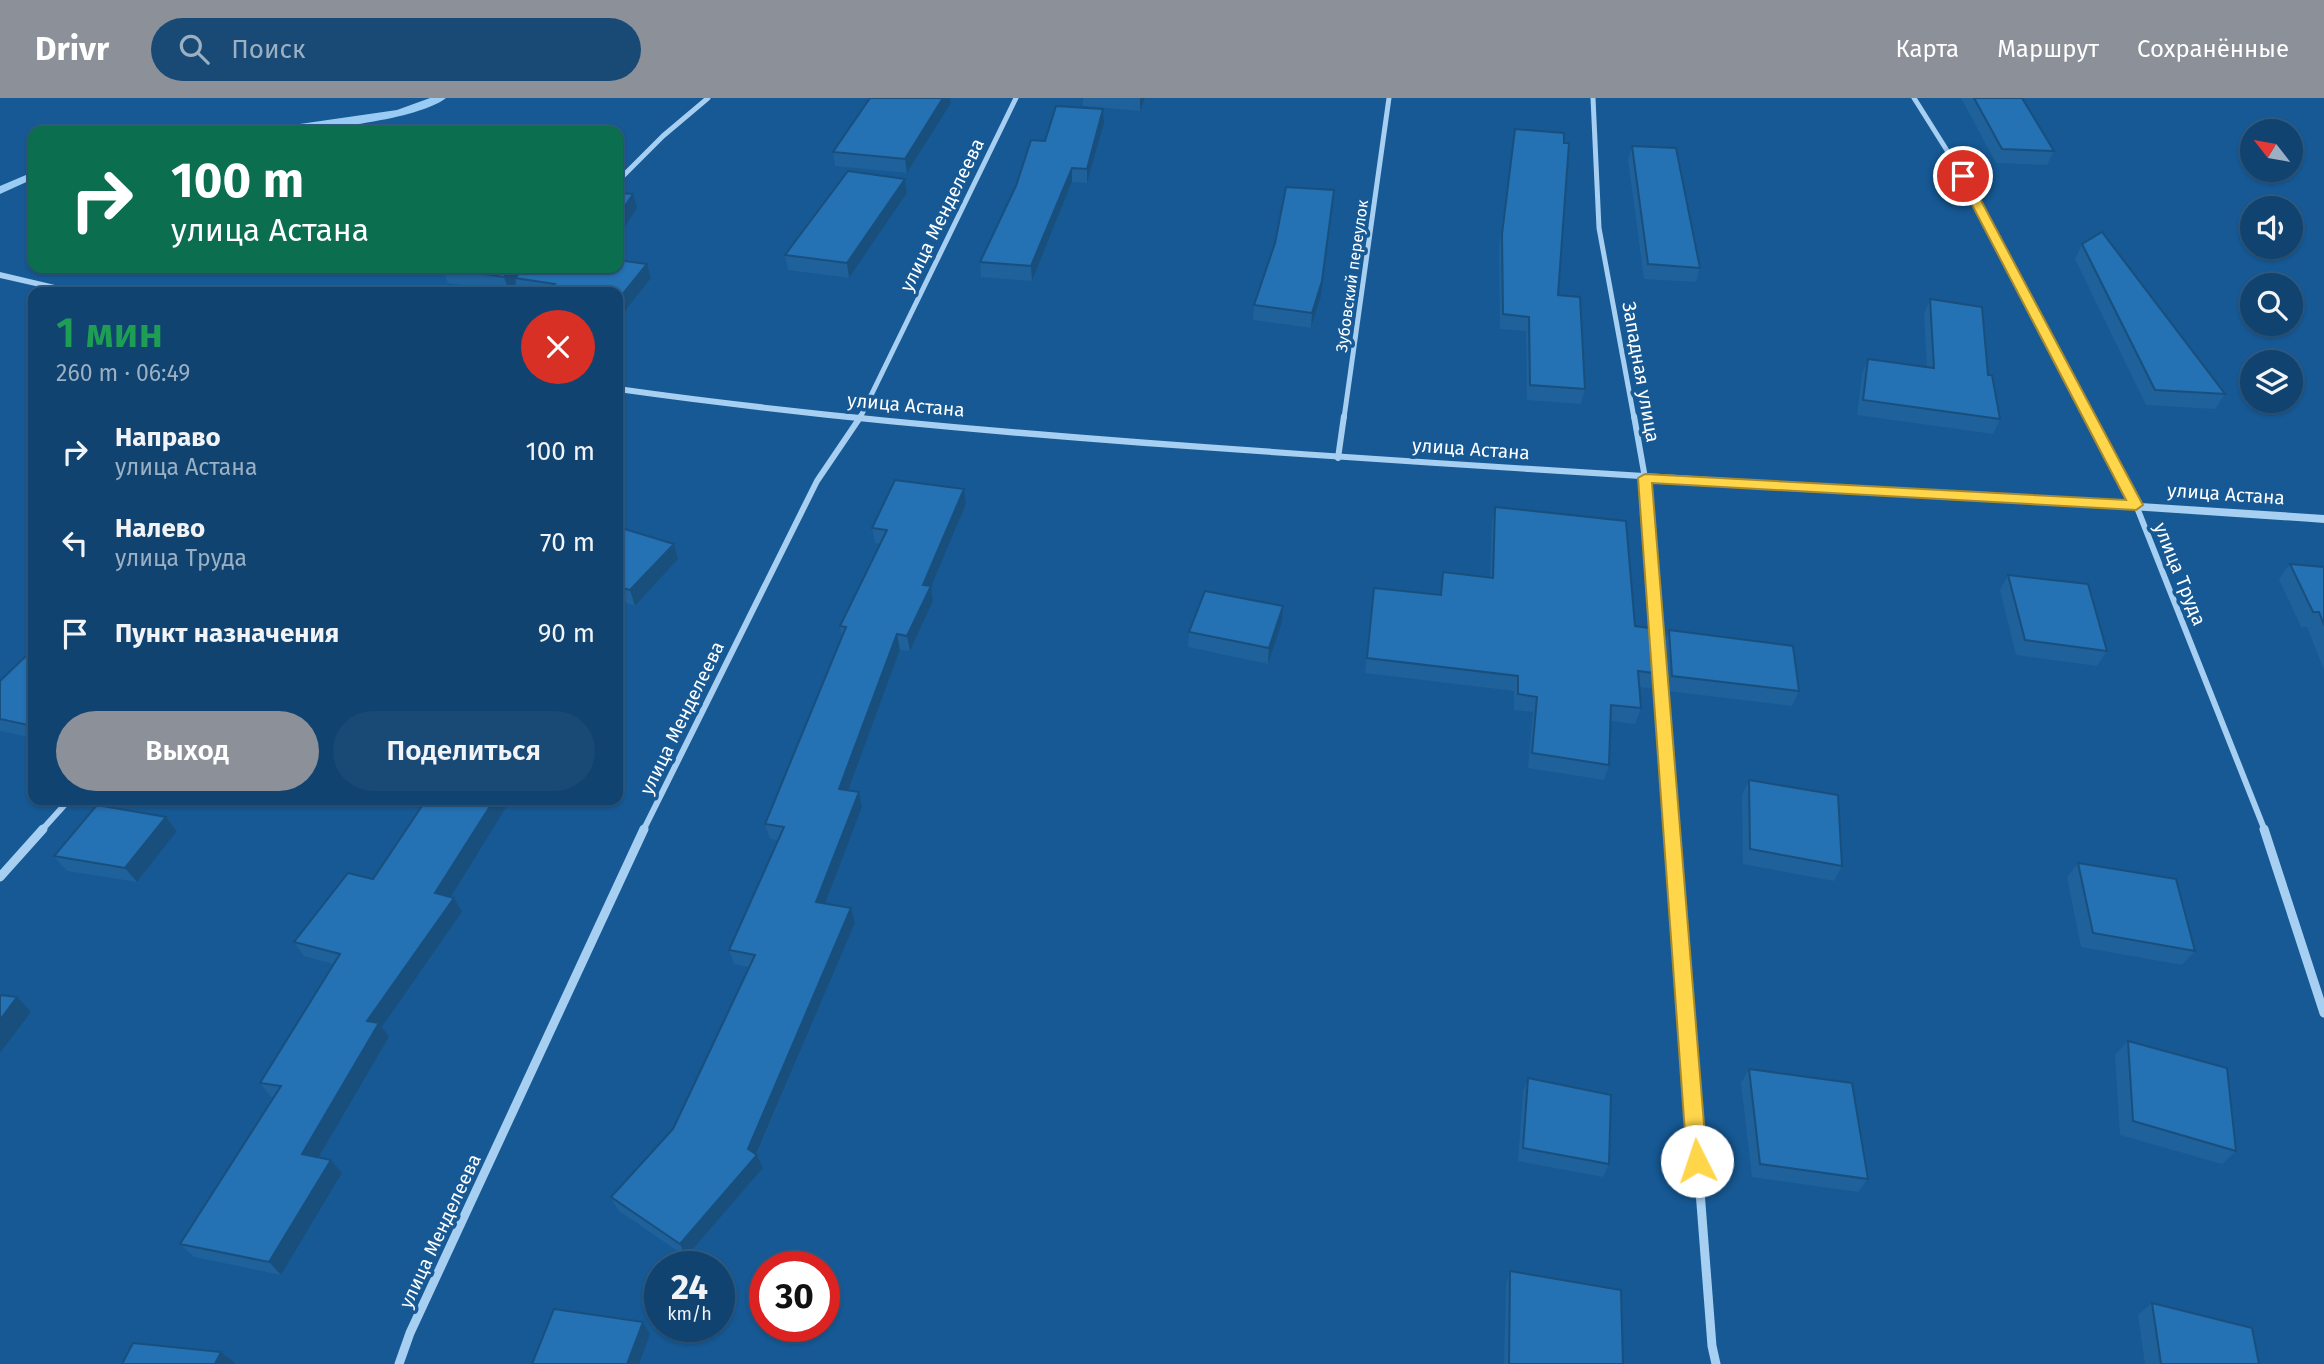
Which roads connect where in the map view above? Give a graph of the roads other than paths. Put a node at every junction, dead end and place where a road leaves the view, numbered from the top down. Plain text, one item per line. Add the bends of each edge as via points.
1 (708, 98) edge
2 (1016, 98) edge
3 (1389, 98) edge
4 (1593, 98) edge
5 (1914, 98) edge
6 (623, 176) edge
7 (530, 273) edge
8 (0, 275) edge
9 (52, 287) edge
10 (518, 287) edge
11 (623, 390) edge
12 (860, 419) junction
13 (1338, 458) junction
14 (1645, 478) junction
15 (2136, 505) junction
16 (2324, 519) edge
17 (65, 805) edge
18 (0, 877) edge
19 (2324, 1013) edge
20 (399, 1364) edge
21 (1716, 1364) edge

1 - 6 street
2 - 12 street, улица Менделеева
3 - 13 street, Зубовский переулок
4 - 14 street, Западная улица via 1599,228
5 - 15 street, улица Труда via 1975,195
7 - 10 street
8 - 9 street
11 - 12 street, улица Астана
12 - 13 street, улица Астана
12 - 20 street, улица Менделеева via 817,481 630,858
13 - 14 street, улица Астана
14 - 15 street, улица Астана
14 - 21 street, Западная улица
15 - 16 street, улица Астана
15 - 19 street, улица Труда via 2257,808
17 - 18 street

